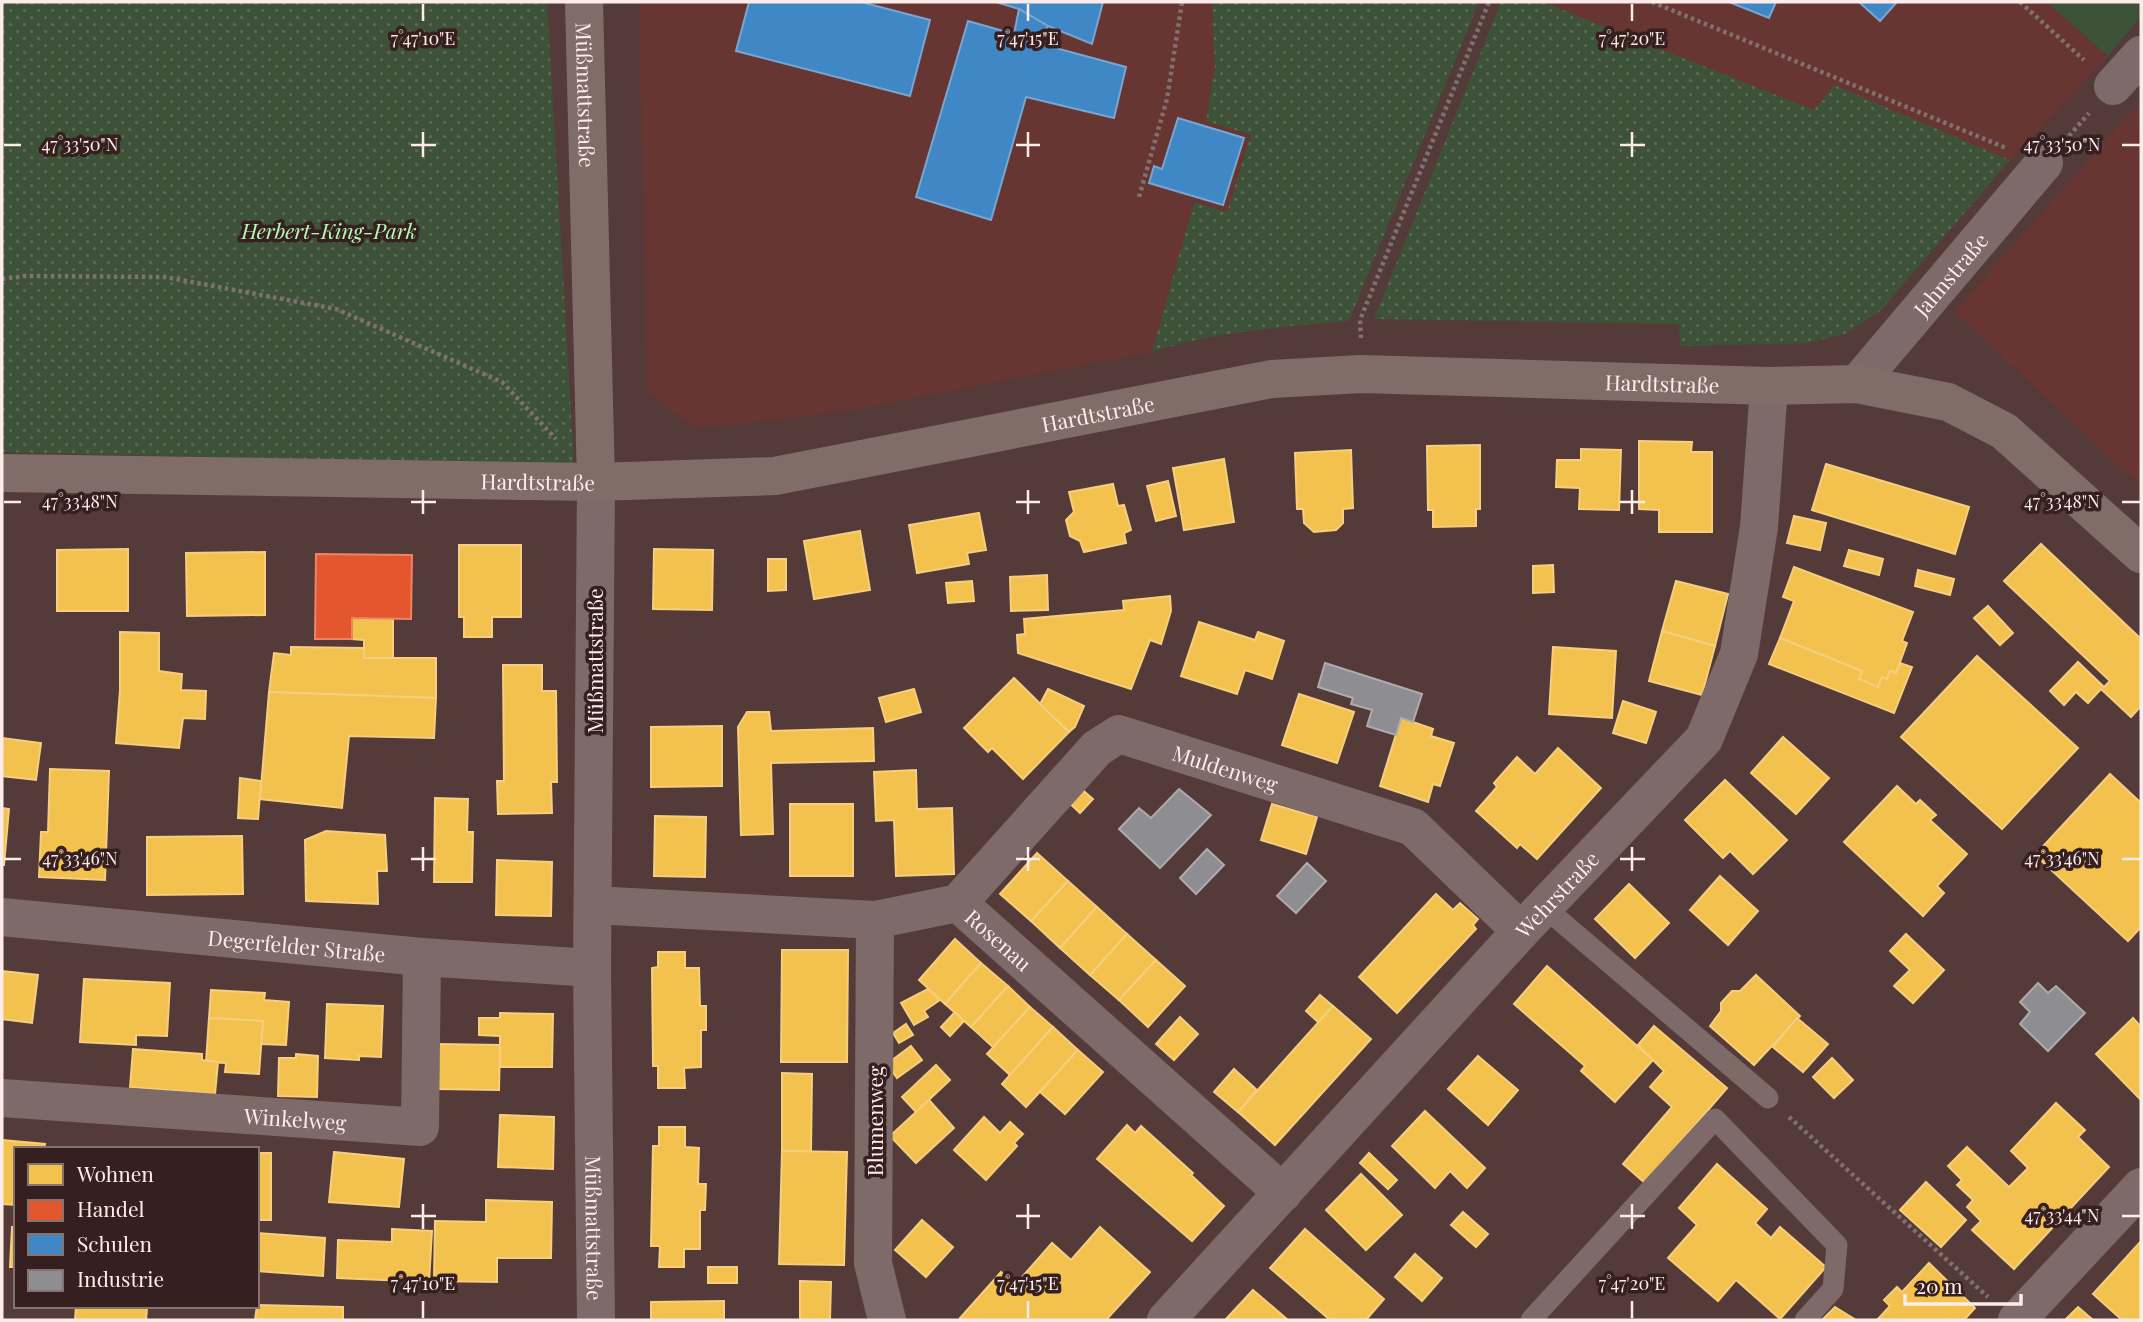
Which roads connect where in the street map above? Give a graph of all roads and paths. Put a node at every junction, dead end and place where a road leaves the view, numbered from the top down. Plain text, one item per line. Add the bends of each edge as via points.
1 (584, 2) edge
2 (1182, 2) edge
3 (1489, 2) edge
4 (1652, 2) edge
5 (2020, 2) edge
6 (2141, 55) edge
7 (2113, 86) junction
8 (2044, 163) junction
9 (1139, 197) dead end
10 (2, 279) edge
11 (1361, 373) junction
12 (1857, 384) junction
13 (1769, 386) junction
14 (2, 473) edge
15 (596, 482) junction
16 (2141, 554) edge
17 (958, 903) junction
18 (593, 905) junction
19 (2, 917) edge
20 (1533, 919) junction
21 (875, 920) junction
22 (422, 957) junction
23 (592, 968) junction
24 (2, 1098) edge
25 (1768, 1098) joint
26 (2141, 1187) edge
27 (1283, 1193) junction
28 (2005, 1311) edge
29 (596, 1320) edge
30 (887, 1320) edge
31 (1166, 1320) edge
32 (1531, 1320) edge
33 (1805, 1320) edge

1 - 15 street, Müßmattstraße
2 - 9 path via 1167,99
3 - 11 path via 1360,320
4 - 8 path
5 - 7 path
6 - 7 street
7 - 8 path
8 - 12 street, Jahnstraße
10 - 15 path via 165,277 336,309 502,382
11 - 13 street, Hardtstraße
11 - 15 street, Hardtstraße via 1272,379 775,476
12 - 13 street, Hardtstraße
12 - 16 street, Hardtstraße via 1948,402 2004,431
13 - 20 street, Wehrstraße via 1759,527 1739,654 1704,739
14 - 15 street, Hardtstraße
15 - 18 street, Müßmattstraße
17 - 20 street, Muldenweg via 1097,748 1119,734 1413,827
17 - 21 street, Rosenau
17 - 27 street, Rosenau
18 - 21 street, Rosenau
18 - 23 street, Müßmattstraße
19 - 22 street, Degerfelder Straße
20 - 25 lane
20 - 27 street, Wehrstraße
21 - 30 street, Blumenweg via 873,1263
22 - 23 street, Degerfelder Straße
22 - 24 street, Winkelweg via 420,1127
23 - 29 street, Müßmattstraße
25 - 28 path
26 - 28 street
27 - 31 street, Wehrstraße
32 - 33 lane via 1715,1119 1837,1245 1833,1289

